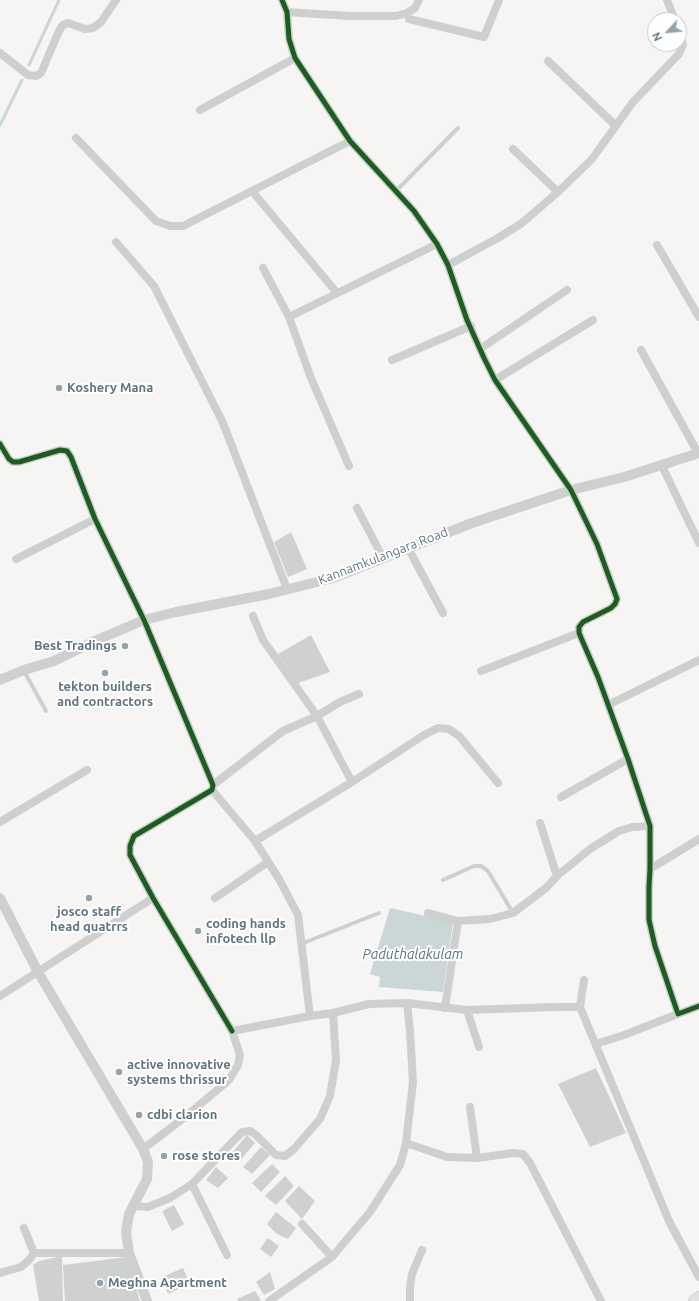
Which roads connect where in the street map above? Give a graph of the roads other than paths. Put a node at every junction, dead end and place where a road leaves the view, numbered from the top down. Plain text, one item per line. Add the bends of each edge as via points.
1 (116, 0) edge
2 (282, 0) edge
3 (419, 0) edge
4 (499, 0) edge
5 (667, 0) edge
6 (287, 12) junction
7 (672, 12) edge
8 (409, 19) dead end
9 (0, 52) edge
10 (680, 52) edge
11 (295, 58) junction
12 (548, 61) dead end
13 (200, 110) dead end
14 (615, 125) junction
15 (458, 128) dead end
16 (76, 138) dead end
17 (350, 141) junction
18 (514, 149) dead end
19 (252, 191) junction
20 (396, 191) junction
21 (558, 192) junction
22 (116, 242) dead end
23 (437, 244) junction
24 (657, 245) dead end
25 (448, 265) junction
26 (263, 268) dead end
27 (567, 290) dead end
28 (337, 293) junction
29 (288, 317) junction
30 (699, 317) edge
31 (593, 320) dead end
32 (470, 326) junction
33 (480, 349) junction
34 (641, 350) dead end
35 (392, 360) dead end
36 (495, 380) junction
37 (0, 444) edge
38 (699, 453) edge
39 (349, 466) dead end
40 (662, 466) junction
41 (571, 490) junction
42 (357, 508) dead end
43 (95, 519) junction
44 (699, 543) edge
45 (408, 548) junction
46 (383, 558) junction
47 (16, 559) dead end
48 (287, 590) junction
49 (443, 613) dead end
50 (253, 616) dead end
51 (144, 620) junction
52 (580, 633) junction
53 (699, 660) edge
54 (24, 670) junction
55 (481, 671) dead end
56 (0, 680) edge
57 (359, 694) dead end
58 (608, 705) junction
59 (46, 711) dead end
60 (317, 716) junction
61 (628, 759) junction
62 (87, 770) dead end
63 (352, 782) junction
64 (498, 783) dead end
65 (213, 787) junction
66 (561, 797) dead end
67 (0, 822) edge
68 (540, 823) dead end
69 (650, 826) junction
70 (699, 839) edge
71 (255, 841) junction
72 (268, 862) junction
73 (650, 869) junction
74 (557, 876) junction
75 (443, 880) dead end
76 (153, 898) junction
77 (215, 898) dead end
78 (0, 899) edge
79 (428, 913) dead end
80 (513, 913) junction
81 (379, 914) dead end
82 (458, 921) junction
83 (301, 944) junction
84 (38, 972) junction
85 (584, 980) dead end
86 (0, 996) edge
87 (407, 1004) junction
88 (580, 1007) junction
89 (445, 1008) junction
90 (698, 1008) edge
91 (467, 1010) junction
92 (333, 1013) junction
93 (678, 1014) junction
94 (310, 1016) junction
95 (232, 1031) junction
96 (596, 1044) junction
97 (479, 1047) dead end
98 (470, 1107) dead end
99 (406, 1143) junction
100 (143, 1149) junction
101 (477, 1158) junction
102 (192, 1184) junction
103 (134, 1206) junction
104 (302, 1224) dead end
105 (24, 1228) dead end
106 (422, 1250) dead end
107 (34, 1253) junction
108 (129, 1253) junction
109 (227, 1255) dead end
110 (332, 1257) junction
111 (0, 1273) edge
112 (699, 1277) edge
113 (699, 1298) edge
114 (147, 1301) edge
115 (269, 1301) edge
116 (410, 1301) edge
117 (602, 1301) edge
118 (695, 1301) edge

1 - 9 street via 101,22 93,28 85,29 68,23 63,25 41,73 36,76 28,75
2 - 6 street
3 - 6 street via 415,8 396,16
4 - 8 street via 484,37
5 - 7 street
6 - 11 street via 289,39
10 - 14 street
11 - 13 street
11 - 17 street
12 - 14 street
14 - 21 street via 592,159
15 - 20 lane
16 - 19 street via 156,221 170,226 183,226
17 - 19 street
17 - 20 street
18 - 21 street
19 - 28 street
20 - 23 street
21 - 25 street via 522,223
22 - 48 street via 154,286 223,423
23 - 25 street
23 - 28 street
24 - 30 street
25 - 32 street
26 - 29 street
27 - 33 street
28 - 29 street
29 - 39 street
31 - 36 street
32 - 33 street
32 - 35 street
33 - 36 street
34 - 38 street
36 - 41 street
37 - 43 street via 13,462 60,450 67,451
38 - 40 street, Kannamkulangara Road
40 - 41 street, Kannamkulangara Road
40 - 44 street
41 - 45 street, Kannamkulangara Road via 472,522
41 - 52 street via 597,544 617,599 611,608 583,622 579,627
42 - 46 street
43 - 47 street
43 - 51 street
45 - 46 street, Kannamkulangara Road
45 - 49 street
46 - 48 street, Kannamkulangara Road via 333,578
48 - 51 street, Kannamkulangara Road
50 - 60 street via 263,640
51 - 54 street, Kannamkulangara Road via 54,661
51 - 65 street
52 - 55 street
52 - 58 street
53 - 58 street
54 - 56 street, Kannamkulangara Road
54 - 59 lane
57 - 60 street
58 - 61 street
60 - 63 street
60 - 65 street via 283,731
61 - 66 street
61 - 69 street
62 - 67 street
63 - 64 street via 424,735 438,728 449,728 459,736
63 - 71 street
65 - 71 street
65 - 76 street via 134,836 130,855
68 - 74 street
69 - 73 street
69 - 74 street via 619,831 590,849
70 - 73 street
71 - 72 street
72 - 77 street
72 - 83 street via 298,915
73 - 93 street via 649,920
74 - 80 street via 546,888
75 - 80 lane via 474,866 481,866 488,871
76 - 84 street
76 - 95 street
78 - 84 street
79 - 82 street
80 - 82 street via 490,919
81 - 83 lane
82 - 89 street
83 - 94 street
84 - 86 street
84 - 100 street
85 - 88 street
87 - 89 street
87 - 92 street via 369,1004
87 - 99 street via 413,1082
88 - 91 street
88 - 96 street
89 - 91 street
90 - 93 street
91 - 97 street
92 - 94 street
92 - 102 street via 336,1060 330,1096 320,1119 285,1156 276,1155 250,1131 242,1132
93 - 96 street
94 - 95 street
95 - 100 street via 240,1055 230,1080
96 - 112 street via 669,1221
98 - 101 street
99 - 101 street via 447,1157
99 - 110 street via 400,1164 370,1212
100 - 103 street via 148,1162 147,1179
101 - 117 street via 523,1154
102 - 103 street via 170,1198 148,1207
102 - 109 street
103 - 108 street via 129,1214 126,1232
104 - 110 street
105 - 107 street
106 - 116 street via 412,1274
107 - 108 street
107 - 111 street via 21,1267
108 - 114 street
110 - 115 street
113 - 118 main road

